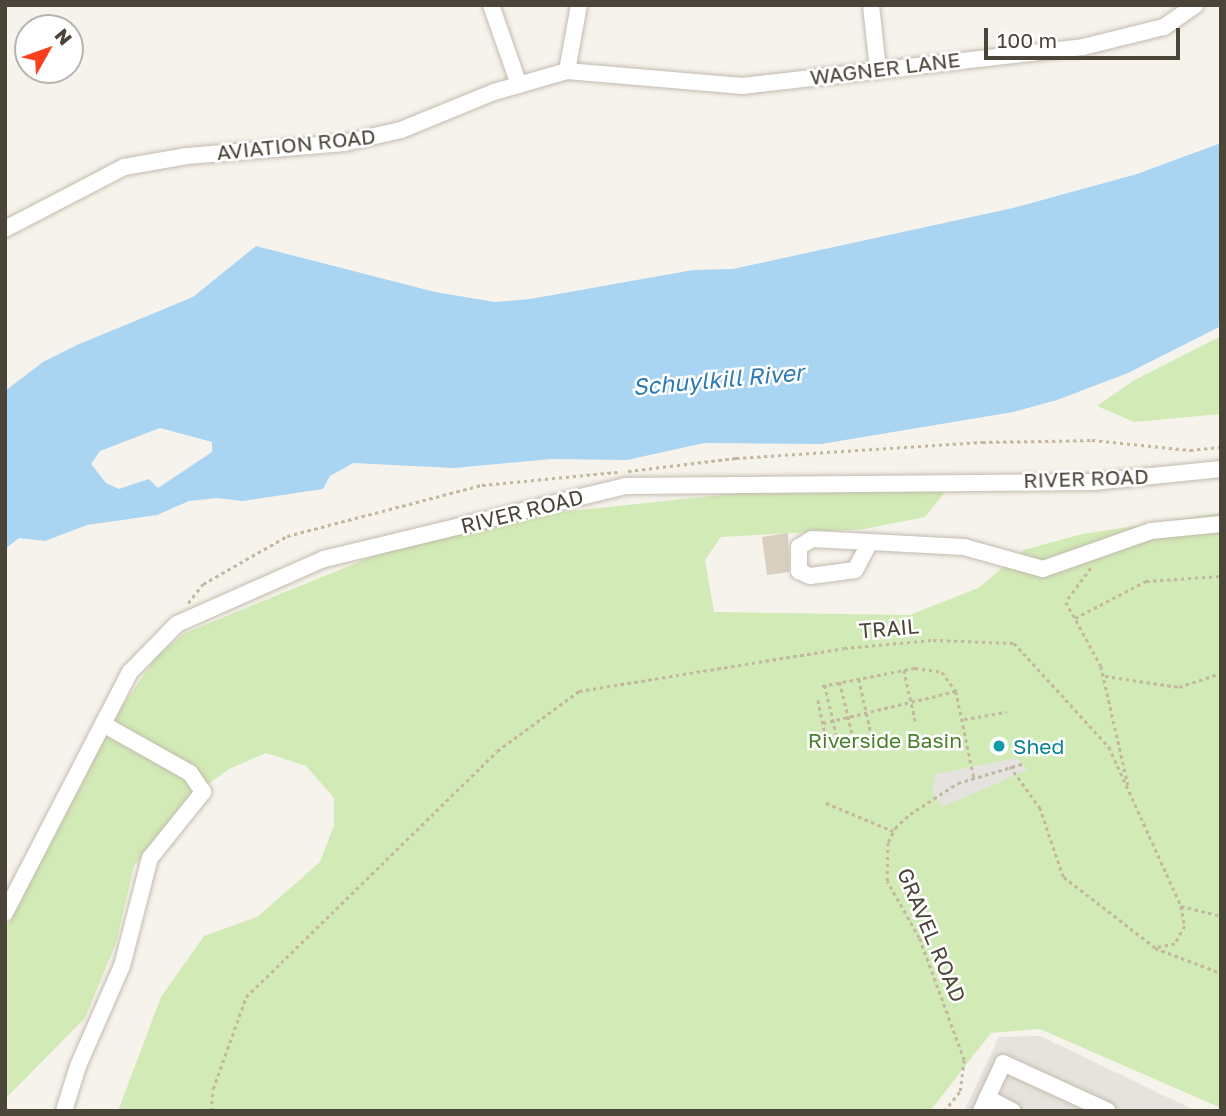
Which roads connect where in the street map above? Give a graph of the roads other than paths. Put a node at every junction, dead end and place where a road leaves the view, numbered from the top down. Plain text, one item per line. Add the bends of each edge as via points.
1 (491, 5) edge
2 (579, 5) edge
3 (871, 5) edge
4 (1195, 5) edge
5 (878, 69) junction
6 (567, 71) junction
7 (519, 85) junction
8 (5, 229) edge
9 (1221, 469) edge
10 (1221, 524) edge
11 (870, 542) dead end
12 (103, 724) junction
13 (5, 913) edge
14 (984, 1105) edge
15 (64, 1111) edge
16 (1013, 1111) edge
17 (1108, 1111) edge

1 - 7 street
2 - 6 street
3 - 5 street
4 - 5 street, WAGNER LANE via 1164,27 1083,47
5 - 6 street, WAGNER LANE via 743,86
6 - 7 street, AVIATION ROAD
7 - 8 street, AVIATION ROAD via 401,130 344,143 187,156 124,167
9 - 12 street, RIVER ROAD via 1093,482 625,486 324,559 177,624 130,673
10 - 11 street via 1151,531 1043,569 964,547
12 - 13 street, RIVER ROAD
12 - 15 street via 190,773 203,792 150,858 122,966 78,1066
14 - 16 street
14 - 17 street via 1003,1063

